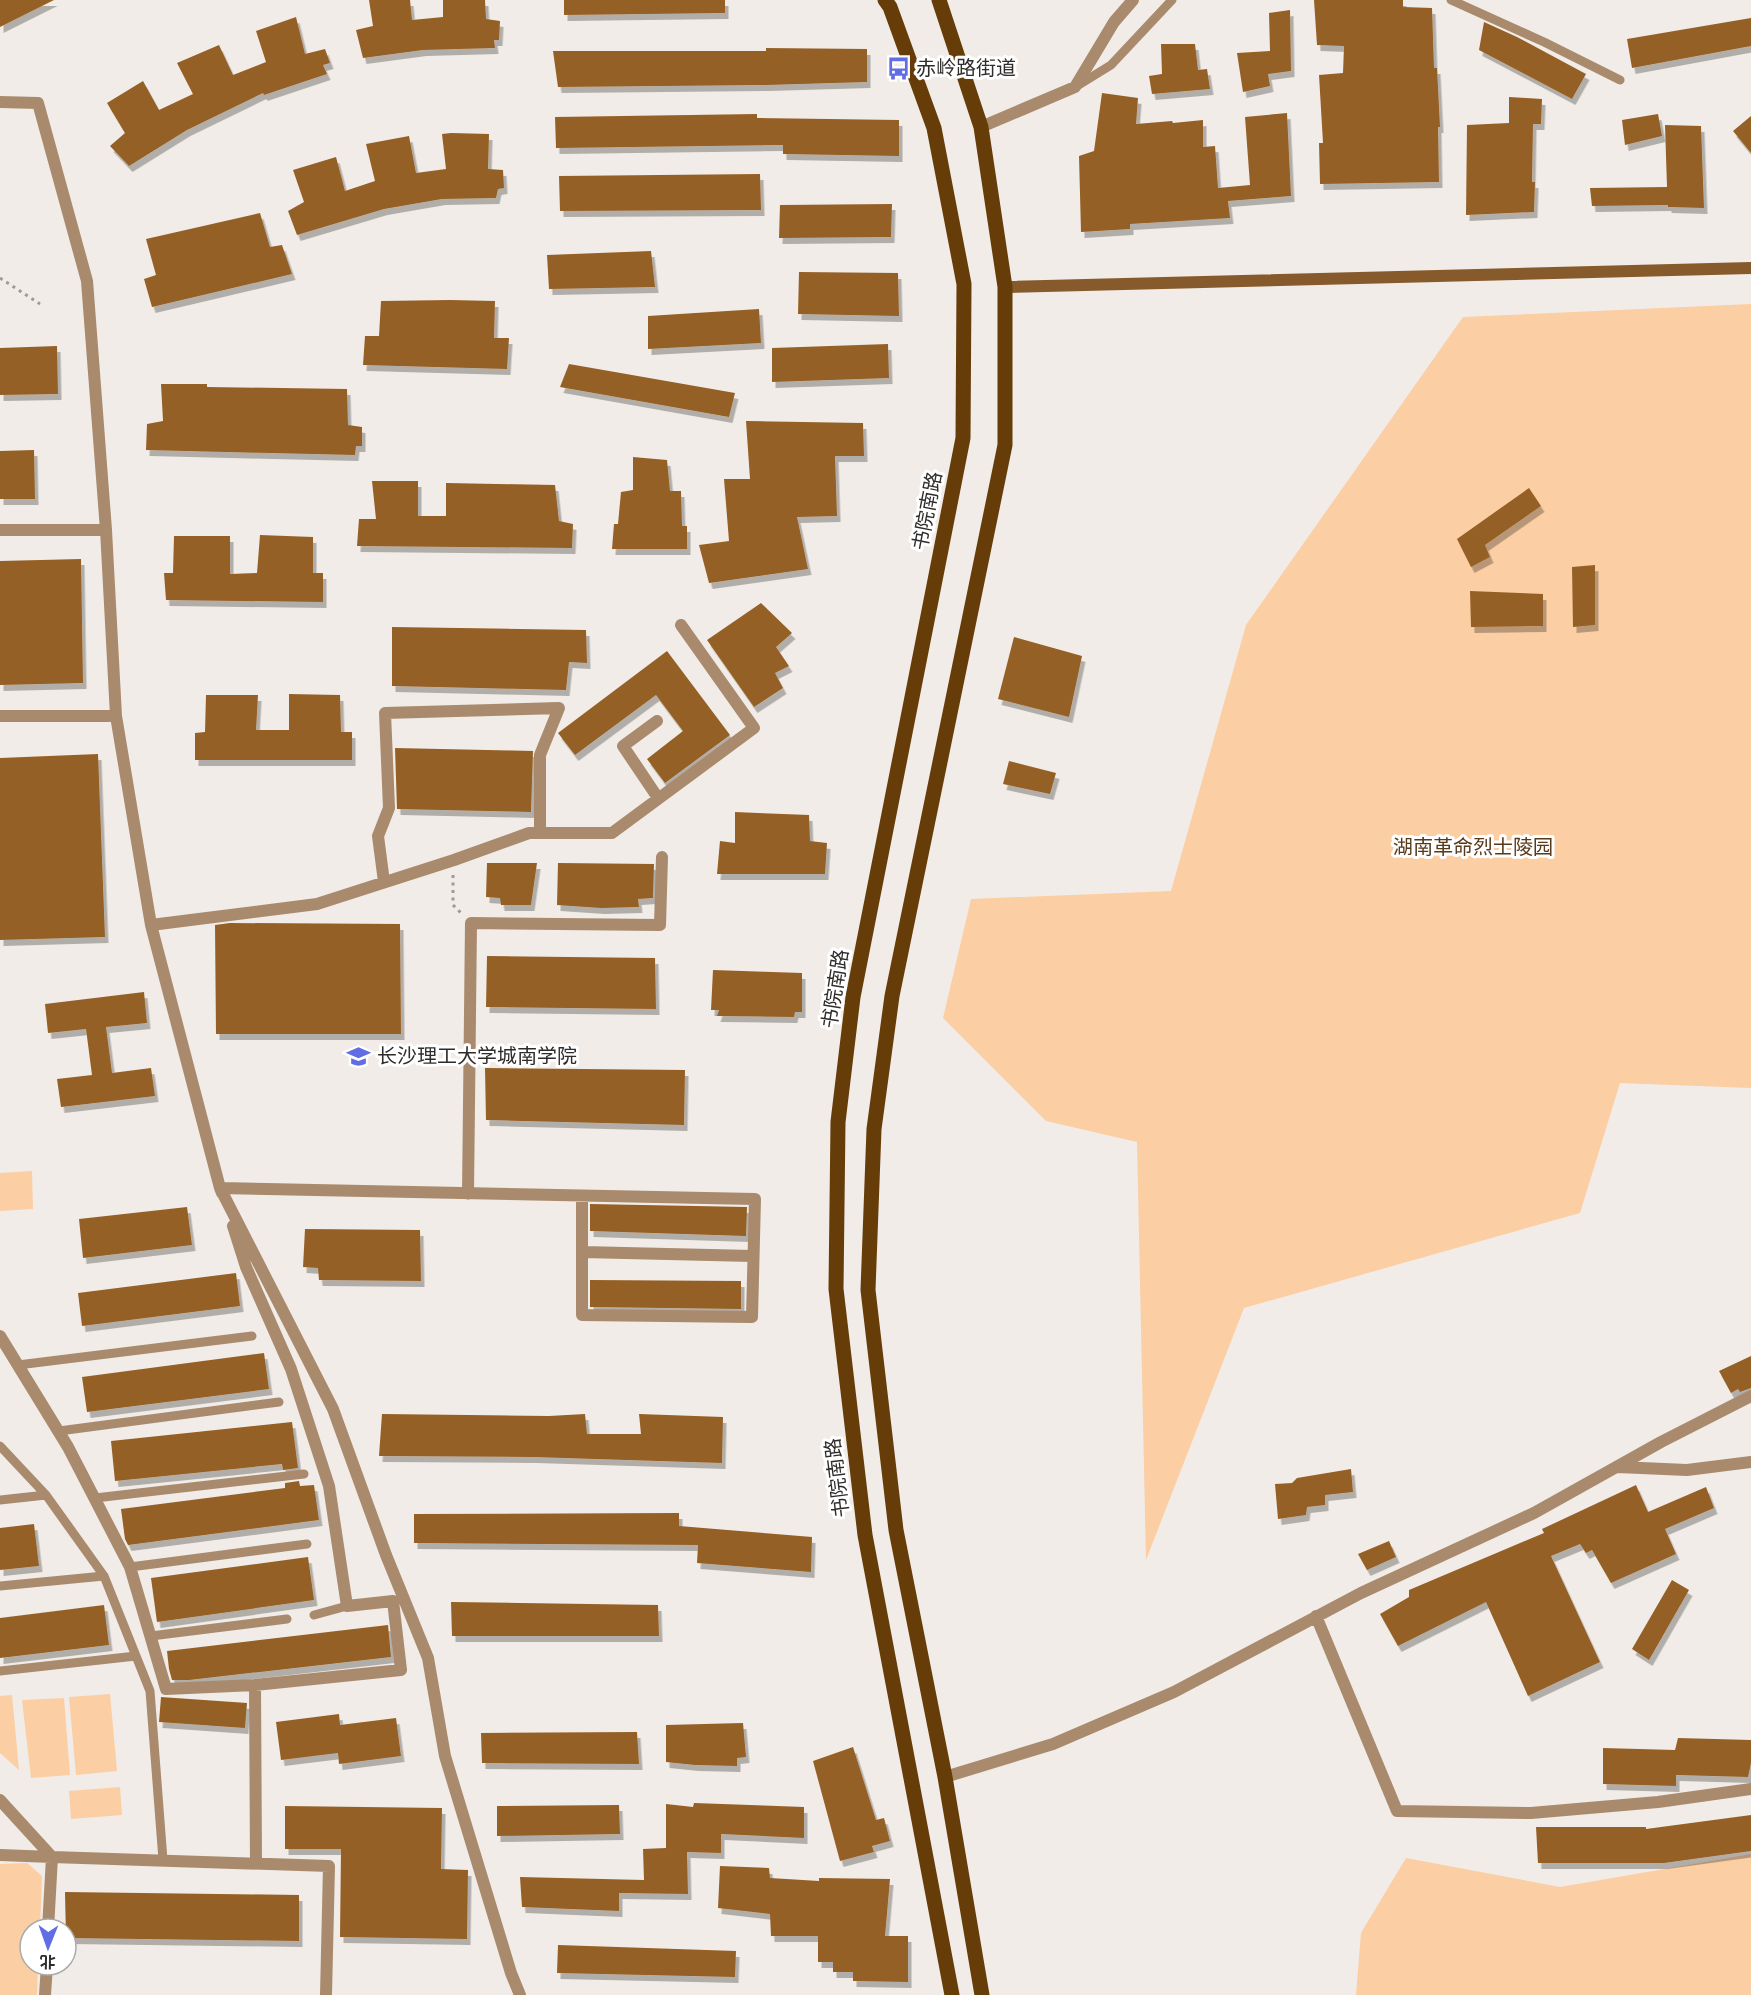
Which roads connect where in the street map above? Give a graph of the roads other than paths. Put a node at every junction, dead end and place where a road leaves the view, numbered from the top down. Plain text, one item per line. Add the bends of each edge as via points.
1 (885, 0) edge
2 (939, 0) edge
3 (1133, 0) edge
4 (1172, 0) edge
5 (1451, 0) edge
6 (1620, 80) dead end
7 (1075, 87) junction
8 (0, 102) edge
9 (981, 127) junction
10 (1751, 268) edge
11 (1005, 287) junction
12 (0, 530) edge
13 (106, 530) junction
14 (681, 625) dead end
15 (116, 716) junction
16 (0, 717) edge
17 (657, 721) dead end
18 (658, 798) junction
19 (540, 833) junction
20 (662, 857) dead end
21 (384, 882) junction
22 (152, 925) junction
23 (220, 1188) junction
24 (468, 1194) junction
25 (582, 1197) junction
26 (582, 1252) junction
27 (753, 1256) junction
28 (0, 1336) edge
29 (252, 1336) dead end
30 (18, 1365) junction
31 (1751, 1396) edge
32 (279, 1402) dead end
33 (58, 1431) junction
34 (0, 1446) edge
35 (1751, 1462) edge
36 (1616, 1467) junction
37 (304, 1474) dead end
38 (46, 1495) junction
39 (95, 1498) junction
40 (0, 1500) edge
41 (307, 1544) dead end
42 (130, 1567) junction
43 (104, 1576) junction
44 (0, 1586) edge
45 (347, 1606) junction
46 (314, 1616) dead end
47 (1316, 1616) junction
48 (287, 1619) dead end
49 (151, 1636) junction
50 (136, 1656) junction
51 (0, 1671) edge
52 (255, 1685) junction
53 (945, 1777) junction
54 (1751, 1789) edge
55 (0, 1800) edge
56 (0, 1855) edge
57 (52, 1857) junction
58 (163, 1860) junction
59 (256, 1863) junction
60 (49, 1917) edge
61 (46, 1977) edge
62 (45, 1995) edge
63 (326, 1995) edge
64 (520, 1995) edge
65 (952, 1995) edge
66 (982, 1995) edge

1 - 65 main road, 书院南路 via 934,128 964,284 963,438 853,997 838,1122 836,1289 866,1535
2 - 9 main road
3 - 7 street via 1114,22
4 - 7 lane via 1111,65
5 - 6 lane
7 - 9 street
8 - 13 street via 38,104 87,281
9 - 11 main road
10 - 11 street
11 - 53 main road via 1005,445 892,996 874,1129 868,1290 896,1530
12 - 13 street
13 - 15 street
14 - 18 street via 754,728
15 - 16 street
15 - 22 street
17 - 18 street via 623,746
18 - 19 street via 612,833
19 - 21 street via 529,833
19 - 21 street via 540,755 559,708 385,713 389,808 378,836
20 - 24 street via 660,925 471,923
21 - 22 street via 317,904
22 - 23 street
23 - 24 street
23 - 45 street via 246,1267 291,1368 329,1486
23 - 64 street via 333,1409 428,1658 445,1756
24 - 25 street
25 - 26 street
25 - 27 street via 755,1199
26 - 27 street
26 - 27 street via 582,1315 752,1317
28 - 30 street
29 - 30 lane
30 - 33 street
31 - 36 street
32 - 33 lane
33 - 39 street
34 - 38 lane
35 - 36 street via 1687,1470
36 - 47 street via 1534,1513
37 - 39 lane
38 - 40 lane
38 - 43 lane
39 - 42 street
41 - 42 lane
42 - 49 street
43 - 44 lane
43 - 50 lane
45 - 46 lane
45 - 52 street via 393,1601 401,1670
47 - 53 street via 1174,1692 1053,1744
47 - 54 street via 1397,1811 1531,1813
48 - 49 lane
49 - 52 street via 166,1689
50 - 51 lane
50 - 58 lane via 150,1691
52 - 59 street
53 - 66 main road
55 - 57 street
56 - 57 street
57 - 58 street
57 - 60 street
58 - 59 street
59 - 63 street via 329,1866
61 - 62 street

